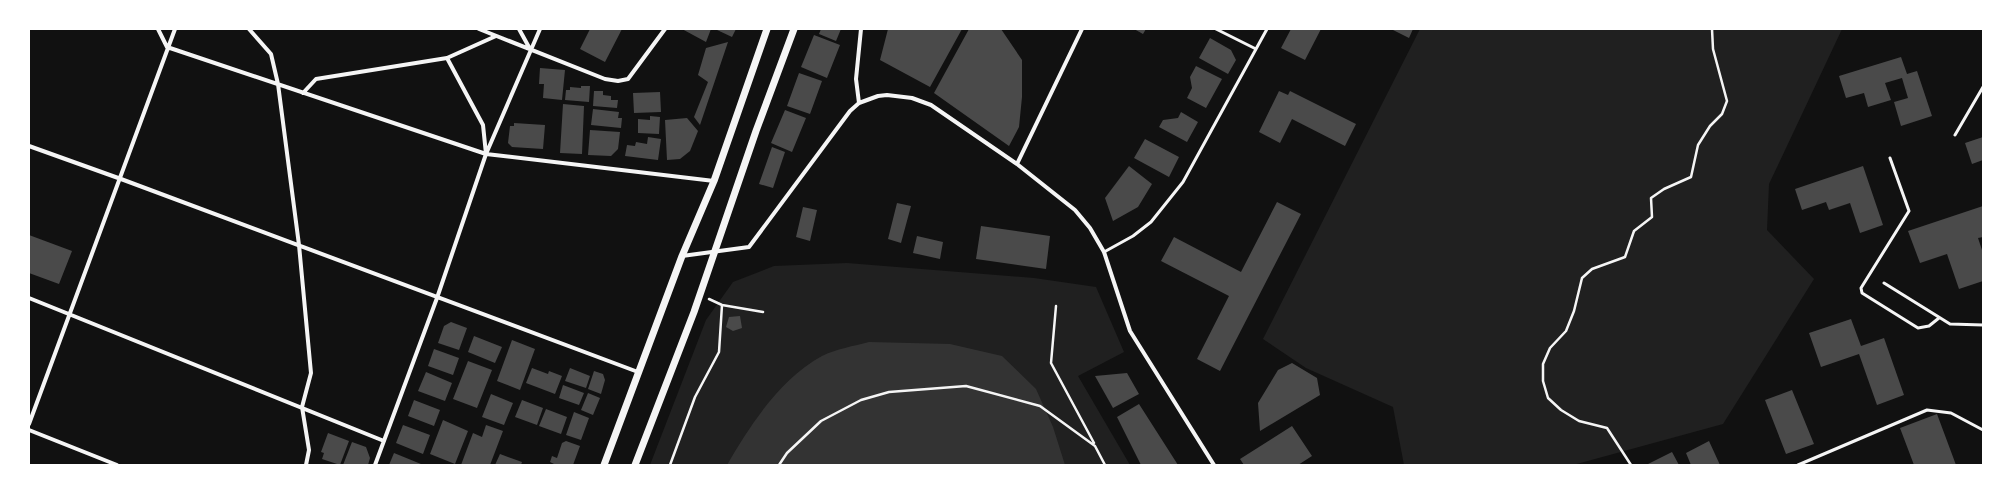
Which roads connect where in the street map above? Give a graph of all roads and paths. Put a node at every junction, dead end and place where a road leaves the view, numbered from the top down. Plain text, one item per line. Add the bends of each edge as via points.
1 (158, 29) edge
2 (175, 29) edge
3 (248, 29) edge
4 (479, 29) edge
5 (519, 29) edge
6 (540, 29) edge
7 (665, 29) edge
8 (767, 29) edge
9 (794, 29) edge
10 (861, 29) edge
11 (1082, 29) edge
12 (1216, 29) edge
13 (1267, 29) edge
14 (1712, 29) edge
15 (496, 36) junction
16 (167, 47) junction
17 (1256, 49) junction
18 (530, 50) junction
19 (447, 58) junction
20 (278, 84) junction
21 (1983, 88) edge
22 (303, 93) junction
23 (859, 103) junction
24 (1955, 135) dead end
25 (29, 146) edge
26 (486, 154) junction
27 (1890, 158) dead end
28 (1017, 164) junction
29 (121, 179) junction
30 (714, 181) junction
31 (299, 245) junction
32 (714, 252) junction
33 (1104, 252) junction
34 (682, 256) junction
35 (1884, 283) dead end
36 (699, 296) junction
37 (29, 298) edge
38 (437, 298) junction
39 (722, 305) junction
40 (1056, 306) dead end
41 (763, 312) dead end
42 (70, 315) junction
43 (1939, 318) junction
44 (1983, 325) edge
45 (638, 372) junction
46 (302, 407) junction
47 (29, 424) edge
48 (29, 430) edge
49 (1983, 430) edge
50 (384, 441) junction
51 (1095, 446) junction
52 (117, 465) edge
53 (306, 465) edge
54 (375, 465) edge
55 (604, 465) edge
56 (635, 465) edge
57 (670, 465) edge
58 (779, 465) edge
59 (1106, 465) edge
60 (1214, 465) edge
61 (1631, 465) edge
62 (1798, 465) edge

1 - 16 street
2 - 16 street
3 - 20 street via 271,54
4 - 15 street
5 - 18 street
6 - 18 street
7 - 18 street via 628,79 618,82
8 - 30 street
9 - 32 street
10 - 23 street via 856,79
11 - 28 street
12 - 17 lane
13 - 17 lane
14 - 61 path via 1712,49 1727,101 1722,114 1710,126 1698,145 1691,178 1664,189 1651,198 1652,217 1634,231 1625,257 1592,269 1582,278 1566,331 1550,348 1543,364 1543,381 1548,398 1579,421 1608,428
15 - 18 street
15 - 19 street
16 - 20 street
16 - 29 street
17 - 33 lane via 1183,182 1151,222 1133,236
18 - 26 street
19 - 22 street via 316,79
19 - 26 street via 483,125
20 - 22 street
20 - 31 street
21 - 24 lane
22 - 26 street
23 - 28 street via 878,96 912,98 931,105
23 - 32 street via 850,111 749,247
25 - 29 street
26 - 30 street
26 - 38 street
27 - 43 lane via 1909,211 1861,288 1862,293 1918,328 1929,326
28 - 33 street via 1075,210 1090,228
29 - 31 street
29 - 42 street
30 - 34 street
31 - 38 street
31 - 46 street via 311,373
32 - 34 street
32 - 36 street
33 - 60 street via 1130,331
34 - 45 street
35 - 43 lane
36 - 39 path
36 - 56 street
37 - 42 street
38 - 45 street
38 - 50 street
39 - 41 path
39 - 57 path via 719,352 696,397
40 - 51 path via 1051,363
42 - 46 street
42 - 47 street
43 - 44 lane via 1950,324
45 - 55 street
46 - 50 street
46 - 53 street via 309,450
48 - 52 street
49 - 62 lane via 1951,413 1927,410
50 - 54 street
51 - 58 path via 1040,406 966,386 889,392 861,400 821,421 787,453
51 - 59 path

